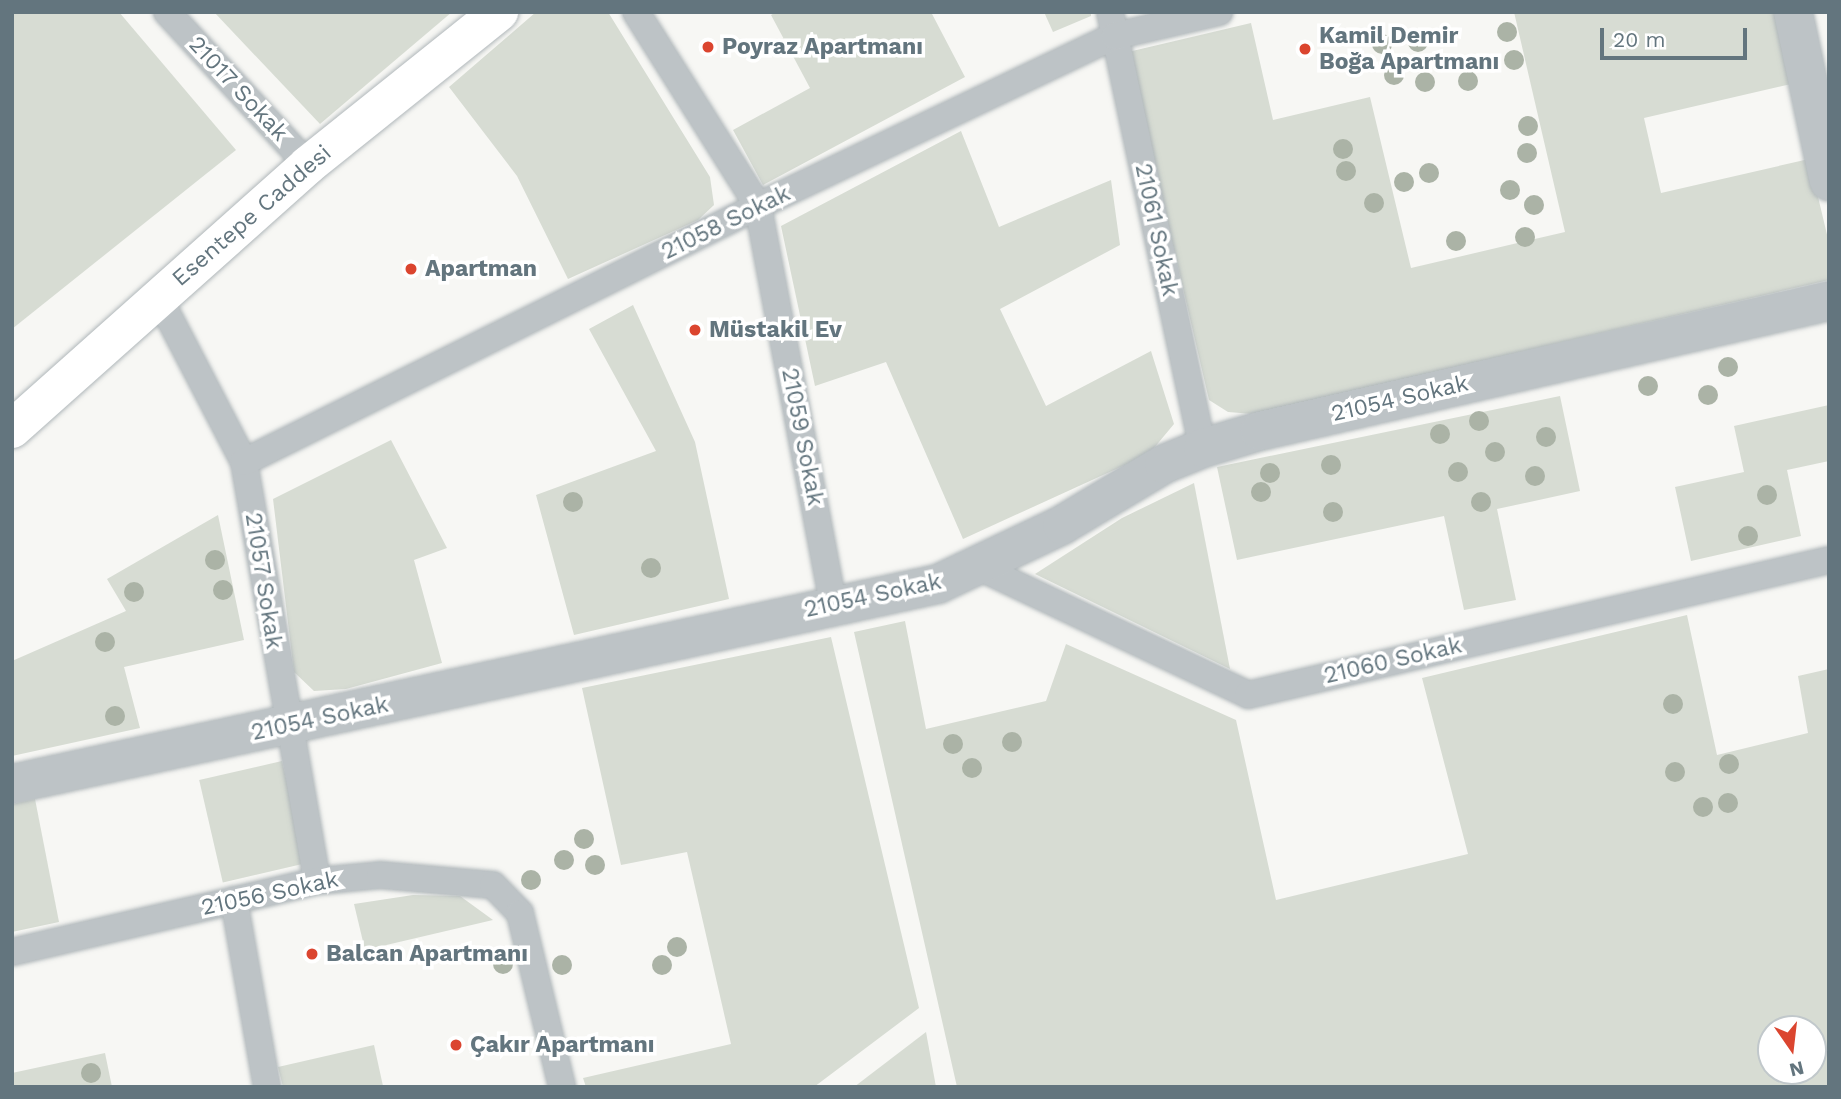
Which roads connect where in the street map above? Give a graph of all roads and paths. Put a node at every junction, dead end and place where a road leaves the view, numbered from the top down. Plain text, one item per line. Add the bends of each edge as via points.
1 (167, 12) edge
2 (499, 12) edge
3 (636, 12) edge
4 (1219, 12) edge
5 (1793, 12) edge
6 (1112, 24) edge
7 (308, 165) junction
8 (1829, 181) edge
9 (758, 206) junction
10 (159, 298) junction
11 (1829, 301) edge
12 (12, 429) edge
13 (1203, 448) junction
14 (244, 462) junction
15 (1829, 559) edge
16 (979, 567) junction
17 (833, 604) junction
18 (287, 727) junction
19 (12, 784) edge
20 (317, 881) junction
21 (234, 900) junction
22 (12, 952) edge
23 (267, 1087) edge
24 (562, 1087) edge

1 - 7 lane, 21017 Sokak
2 - 7 main road, Esentepe Caddesi
3 - 9 lane, 21059 Sokak
4 - 6 lane, 21058 Sokak
5 - 8 street
6 - 9 lane, 21058 Sokak
6 - 13 lane, 21061 Sokak
7 - 10 main road, Esentepe Caddesi
9 - 14 lane, 21058 Sokak
9 - 17 lane, 21059 Sokak
10 - 12 main road, Esentepe Caddesi
10 - 14 lane, 21057 Sokak
11 - 13 street, 21054 Sokak via 1260,431
13 - 16 street, 21054 Sokak via 1164,464
14 - 18 lane, 21057 Sokak
15 - 16 lane, 21060 Sokak via 1248,695
16 - 17 street, 21054 Sokak via 927,587
17 - 18 street, 21054 Sokak
18 - 19 street, 21054 Sokak
18 - 20 lane, 21057 Sokak
20 - 21 lane, 21056 Sokak
20 - 24 lane, 21056 Sokak via 380,875 493,885 520,913
21 - 22 lane, 21056 Sokak
21 - 23 lane

